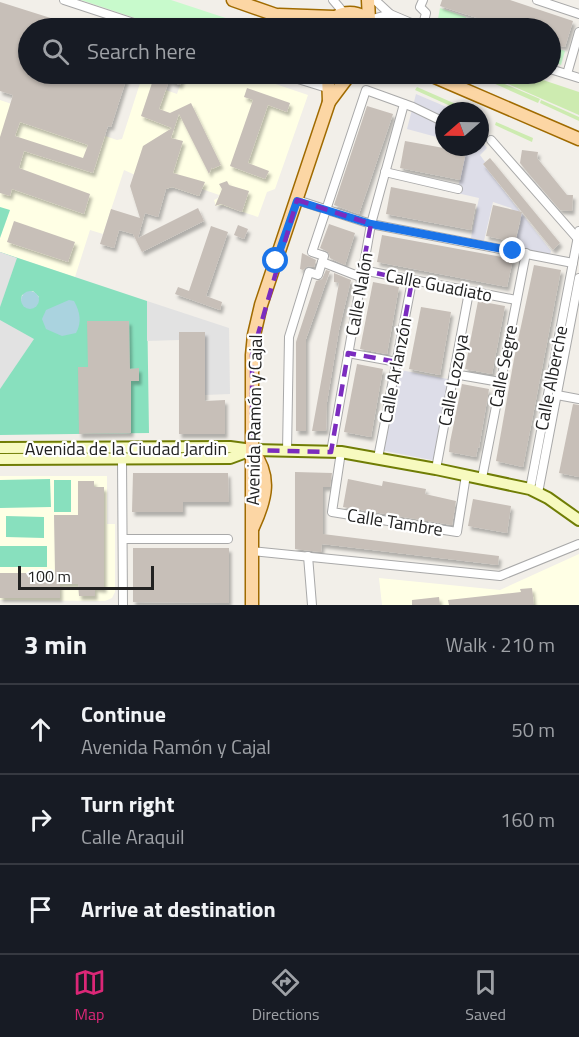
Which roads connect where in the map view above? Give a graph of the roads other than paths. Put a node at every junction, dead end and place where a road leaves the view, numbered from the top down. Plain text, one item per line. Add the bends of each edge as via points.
1 (64, 0) edge
2 (233, 0) edge
3 (333, 0) edge
4 (355, 0) edge
5 (369, 0) edge
6 (375, 0) edge
7 (423, 0) edge
8 (537, 0) edge
9 (341, 14) junction
10 (390, 14) junction
11 (579, 14) edge
12 (276, 15) junction
13 (119, 18) edge
14 (281, 18) edge
15 (337, 18) edge
16 (364, 18) edge
17 (371, 18) edge
18 (382, 18) edge
19 (399, 18) edge
20 (425, 18) edge
21 (579, 32) edge
22 (561, 72) edge
23 (567, 74) junction
24 (579, 78) edge
25 (314, 84) edge
26 (327, 84) edge
27 (342, 84) edge
28 (451, 84) edge
29 (327, 88) junction
30 (329, 102) junction
31 (404, 104) junction
32 (435, 118) edge
33 (579, 139) edge
34 (491, 140) dead end
35 (386, 172) junction
36 (458, 189) dead end
37 (297, 201) junction
38 (326, 209) junction
39 (371, 224) junction
40 (578, 235) edge
41 (526, 253) junction
42 (322, 262) junction
43 (573, 263) junction
44 (362, 274) junction
45 (577, 279) edge
46 (412, 281) junction
47 (469, 292) junction
48 (516, 300) junction
49 (348, 353) junction
50 (397, 362) junction
51 (454, 374) junction
52 (500, 382) junction
53 (557, 395) junction
54 (579, 399) edge
55 (0, 448) edge
56 (252, 450) junction
57 (287, 450) junction
58 (336, 452) junction
59 (378, 458) junction
60 (0, 459) edge
61 (123, 459) junction
62 (436, 469) junction
63 (466, 475) junction
64 (482, 478) junction
65 (534, 491) junction
66 (332, 512) joint
67 (579, 520) edge
68 (124, 539) junction
69 (228, 539) dead end
70 (579, 544) edge
71 (252, 551) junction
72 (308, 556) junction
73 (123, 605) edge
74 (252, 605) edge
75 (312, 605) edge

1 - 13 street
2 - 12 main road
3 - 9 street
4 - 9 main road
5 - 17 main road
6 - 10 street
7 - 20 street via 420,6 426,13
8 - 11 street
9 - 12 main road
9 - 15 main road
9 - 16 main road via 358,13
10 - 18 street
10 - 19 street
12 - 14 main road
21 - 23 street
22 - 23 street
23 - 24 street
25 - 29 street
26 - 29 main road
27 - 30 main road
28 - 33 main road
29 - 30 main road
30 - 37 main road, Avenida Ramón y Cajal
31 - 32 street
31 - 35 street, Calle Nalón
31 - 38 street via 366,90
34 - 40 street
35 - 36 street
35 - 39 street, Calle Nalón
37 - 38 street
37 - 56 main road, Avenida Ramón y Cajal via 254,334
38 - 39 street
38 - 42 street via 312,252 324,256
39 - 41 street
39 - 44 street, Calle Nalón
40 - 43 street, Calle Alberche
41 - 43 street
41 - 48 street, Calle Segre
42 - 44 street, Calle Guadiato
42 - 57 street, Avenida Ramón y Cajal via 318,275 309,272 290,336
43 - 45 street, Calle Alberche
44 - 46 street, Calle Guadiato
44 - 49 street, Calle Nalón
45 - 53 street, Calle Alberche
45 - 65 street, Calle Alberche
46 - 47 street, Calle Guadiato
46 - 50 street, Calle Arlanzón
47 - 48 street, Calle Guadiato
47 - 51 street, Calle Lozoya
48 - 52 street, Calle Segre
49 - 50 street
49 - 58 street, Calle Nalón
50 - 59 street, Calle Arlanzón
51 - 52 street
51 - 62 street, Calle Lozoya
52 - 64 street, Calle Segre
53 - 54 street
53 - 65 street, Calle Alberche
55 - 56 main road, Avenida de la Ciudad Jardin
56 - 57 main road
56 - 61 main road, Avenida de la Ciudad Jardin via 230,458
56 - 71 main road, Avenida Ramón y Cajal
57 - 58 main road
58 - 59 main road
58 - 66 street, Calle Nalón
59 - 62 main road
60 - 61 main road, Avenida de la Ciudad Jardin
61 - 68 street
62 - 63 main road
63 - 64 main road
63 - 66 street, Calle Tambre via 457,532
64 - 65 main road
65 - 67 main road
68 - 69 street
68 - 73 street
70 - 72 street via 500,576
71 - 72 street
71 - 74 main road, Avenida Ramón y Cajal
72 - 75 street

